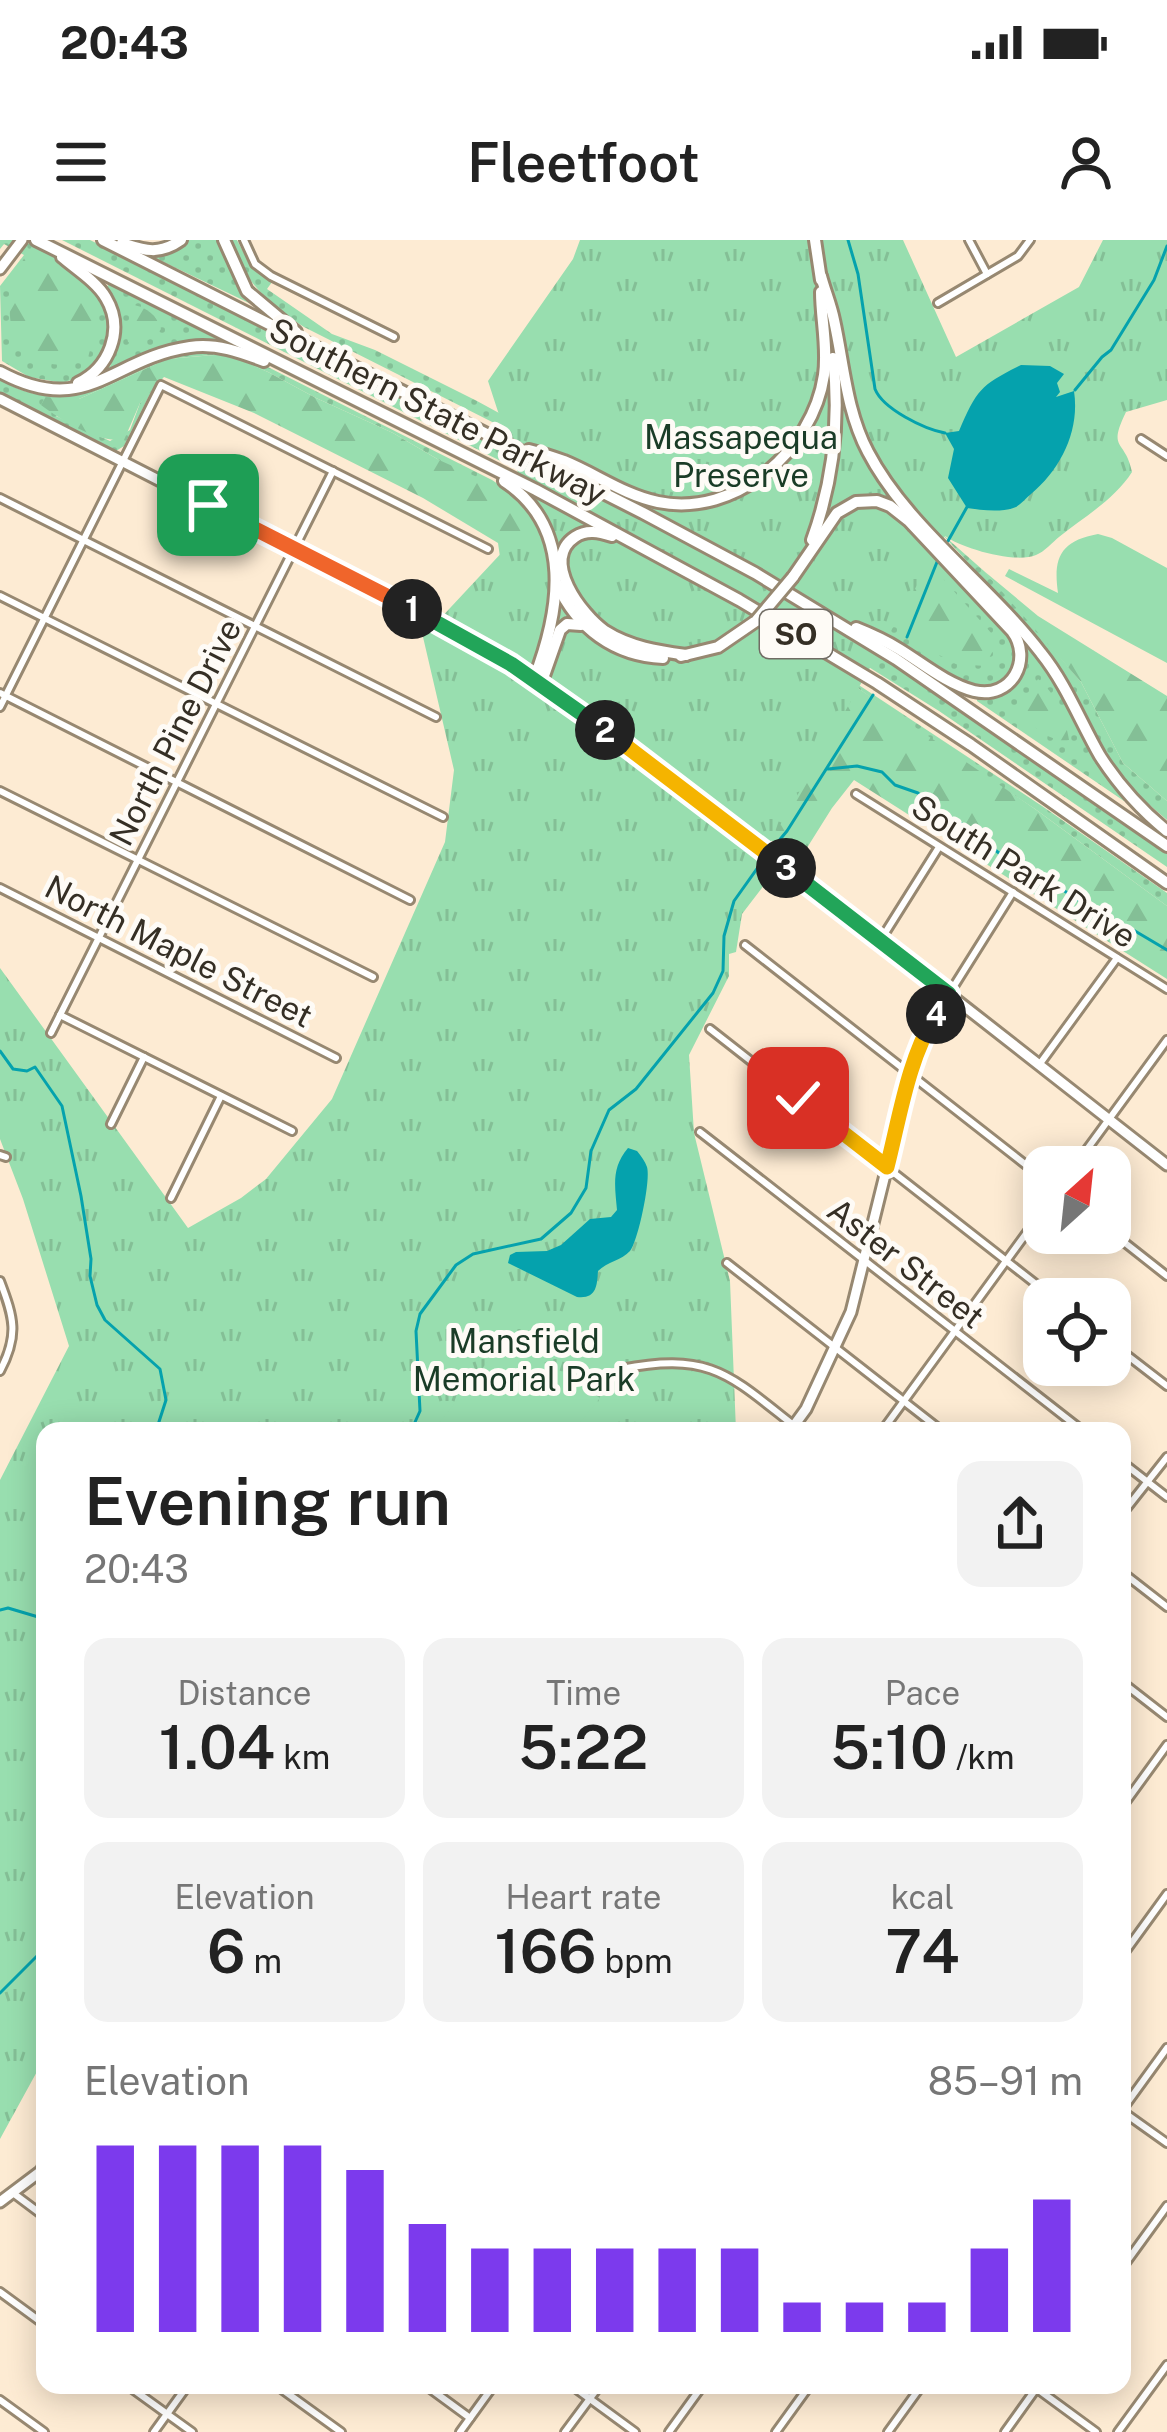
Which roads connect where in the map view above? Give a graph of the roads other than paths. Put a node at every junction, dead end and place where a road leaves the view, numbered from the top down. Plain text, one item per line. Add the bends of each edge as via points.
1 (22, 240) edge
2 (36, 240) edge
3 (104, 240) edge
4 (116, 240) edge
5 (181, 240) edge
6 (224, 240) edge
7 (244, 240) edge
8 (815, 240) edge
9 (969, 240) edge
10 (1030, 240) edge
11 (51, 247) junction
12 (0, 269) edge
13 (987, 274) junction
14 (821, 276) junction
15 (938, 303) dead end
16 (394, 337) dead end
17 (322, 352) junction
18 (0, 369) edge
19 (306, 375) junction
20 (0, 399) edge
21 (402, 422) junction
22 (494, 438) junction
23 (1141, 439) dead end
24 (1167, 456) edge
25 (123, 462) junction
26 (333, 471) junction
27 (0, 498) edge
28 (83, 540) junction
29 (294, 548) junction
30 (488, 548) dead end
31 (803, 560) junction
32 (556, 581) junction
33 (709, 583) junction
34 (0, 596) edge
35 (810, 605) junction
36 (44, 618) junction
37 (255, 626) junction
38 (586, 627) junction
39 (686, 655) junction
40 (537, 681) junction
41 (3, 695) edge
42 (216, 704) junction
43 (0, 707) edge
44 (436, 717) dead end
45 (177, 782) junction
46 (0, 790) edge
47 (856, 794) dead end
48 (443, 817) dead end
49 (1167, 831) edge
50 (1167, 845) edge
51 (939, 846) junction
52 (138, 860) junction
53 (1167, 883) edge
54 (0, 887) edge
55 (1013, 892) junction
56 (410, 900) dead end
57 (99, 937) junction
58 (880, 940) junction
59 (745, 945) dead end
60 (1117, 958) junction
61 (373, 977) dead end
62 (1167, 989) edge
63 (949, 994) junction
64 (59, 1015) junction
65 (710, 1029) dead end
66 (51, 1033) dead end
67 (1167, 1040) edge
68 (144, 1058) junction
69 (336, 1058) dead end
70 (1039, 1065) junction
71 (910, 1074) junction
72 (221, 1096) junction
73 (1109, 1120) junction
74 (111, 1124) dead end
75 (292, 1131) dead end
76 (700, 1132) dead end
77 (1090, 1146) edge
78 (1023, 1163) edge
79 (1167, 1165) edge
80 (887, 1167) junction
81 (171, 1198) dead end
82 (1023, 1238) edge
83 (1131, 1248) edge
84 (863, 1260) junction
85 (1006, 1261) junction
86 (727, 1263) dead end
87 (1167, 1276) edge
88 (1028, 1278) edge
89 (0, 1281) edge
90 (955, 1331) junction
91 (835, 1347) junction
92 (1131, 1358) edge
93 (621, 1369) dead end
94 (0, 1371) edge
95 (1167, 1386) edge
96 (904, 1401) junction
97 (787, 1422) edge
98 (799, 1422) edge
99 (889, 1422) edge
100 (931, 1422) edge
101 (1071, 1422) edge
102 (1167, 1457) edge
103 (1131, 1469) edge
104 (1148, 1482) junction
105 (1167, 1497) edge
106 (1131, 1503) edge
107 (1131, 1579) edge
108 (1167, 1607) edge
109 (1131, 1689) edge
110 (1167, 1717) edge
111 (1167, 1745) edge
112 (1131, 1795) edge
113 (1167, 1894) edge
114 (1131, 1943) edge
115 (1167, 2048) edge
116 (1131, 2098) edge
117 (1131, 2117) edge
118 (1167, 2143) edge
119 (36, 2175) edge
120 (13, 2193) junction
121 (0, 2202) edge
122 (1167, 2206) edge
123 (36, 2210) edge
124 (1131, 2256) edge
125 (0, 2292) edge
126 (36, 2318) edge
127 (1167, 2365) edge
128 (139, 2394) edge
129 (181, 2394) edge
130 (288, 2394) edge
131 (437, 2394) edge
132 (487, 2394) edge
133 (584, 2394) edge
134 (593, 2394) edge
135 (696, 2394) edge
136 (803, 2394) edge
137 (915, 2394) edge
138 (1031, 2394) edge
139 (1046, 2394) edge
140 (590, 2398) junction
141 (0, 2400) edge
142 (167, 2414) junction
143 (470, 2418) junction
144 (44, 2432) edge
145 (154, 2432) edge
146 (192, 2432) edge
147 (341, 2432) edge
148 (460, 2432) edge
149 (566, 2432) edge
150 (635, 2432) edge
151 (669, 2432) edge
152 (776, 2432) edge
153 (888, 2432) edge
154 (1005, 2432) edge
155 (1096, 2432) edge
156 (1118, 2432) edge

1 - 12 street
2 - 11 highway, Southern State Parkway / SO
3 - 17 highway, Southern State Parkway / SO
4 - 5 highway via 156,251
6 - 17 highway via 247,291
7 - 16 street via 271,276
8 - 14 highway
9 - 13 street
10 - 13 street
11 - 18 highway via 104,294 110,352 92,376 68,386 41,386
11 - 19 highway, Southern State Parkway / SO
13 - 15 street
14 - 22 highway via 826,358 818,402 785,454 733,493 693,504 655,501
14 - 31 highway via 835,422 824,500
14 - 49 highway via 849,403 876,466 1039,649 1112,773
17 - 22 highway, Southern State Parkway / SO
18 - 19 highway via 43,390 76,389 153,357 207,346
19 - 21 highway, Southern State Parkway / SO
20 - 25 street
21 - 32 highway via 526,498 547,535
21 - 33 highway, Southern State Parkway / SO
22 - 35 highway, Southern State Parkway / SO
23 - 24 street
25 - 26 street via 161,386
25 - 28 street
25 - 29 street
26 - 29 street, North Pine Drive
26 - 30 street
27 - 28 street
28 - 36 street
28 - 37 street
29 - 37 street, North Pine Drive
29 - 40 street
31 - 35 highway via 843,508 870,500 890,506 1012,631 1022,648 1020,667 1001,689 977,692
31 - 39 highway, bridge via 757,621 728,643
32 - 38 highway
32 - 40 highway
33 - 39 highway via 599,532 574,537 564,551 568,586 595,623 628,643
33 - 53 highway, Southern State Parkway / SO via 877,683
34 - 36 street
35 - 50 highway, Southern State Parkway / SO
36 - 41 street
36 - 42 street
37 - 42 street, North Pine Drive
37 - 44 street
38 - 39 highway via 629,653
38 - 40 highway via 560,630
40 - 58 street
41 - 43 street
41 - 45 street
42 - 45 street, North Pine Drive
42 - 48 street
45 - 52 street, North Pine Drive
45 - 56 street
46 - 52 street
47 - 51 street, South Park Drive
51 - 55 street, South Park Drive
51 - 58 street
52 - 57 street, North Pine Drive
52 - 61 street
54 - 57 street, North Maple Street
55 - 60 street, South Park Drive
55 - 63 street
57 - 64 street, North Pine Drive
57 - 69 street, North Maple Street
58 - 63 street
59 - 71 street
60 - 62 street, South Park Drive
60 - 70 street
63 - 70 street
63 - 71 street
64 - 66 street, North Pine Drive
64 - 68 street
65 - 80 street
67 - 73 street
68 - 72 street
68 - 74 street
70 - 73 street
71 - 78 street
71 - 80 street
72 - 75 street
72 - 81 street
73 - 77 street
73 - 79 street
76 - 84 street, Aster Street
80 - 84 street
80 - 85 street
82 - 85 street
83 - 87 street
84 - 90 street, Aster Street
84 - 91 street
85 - 88 street
85 - 90 street
86 - 91 street
89 - 94 street via 14,1340
90 - 96 street
90 - 101 street, Aster Street
91 - 96 street
91 - 98 street
92 - 95 street
93 - 97 street via 710,1367
96 - 99 street
96 - 100 street
102 - 104 street
103 - 104 street
104 - 105 street
104 - 106 street
107 - 108 street
109 - 110 street
111 - 112 street
113 - 114 street
115 - 116 street
117 - 118 street
119 - 120 street
120 - 121 street
120 - 123 street
122 - 124 street
125 - 126 street
127 - 156 street
128 - 142 street
129 - 142 street
130 - 147 street
131 - 143 street
132 - 143 street
133 - 140 street
134 - 140 street
135 - 151 street
136 - 152 street
137 - 153 street
138 - 154 street
139 - 155 street
140 - 149 street
140 - 150 street
141 - 144 street
142 - 145 street
142 - 146 street
143 - 148 street

